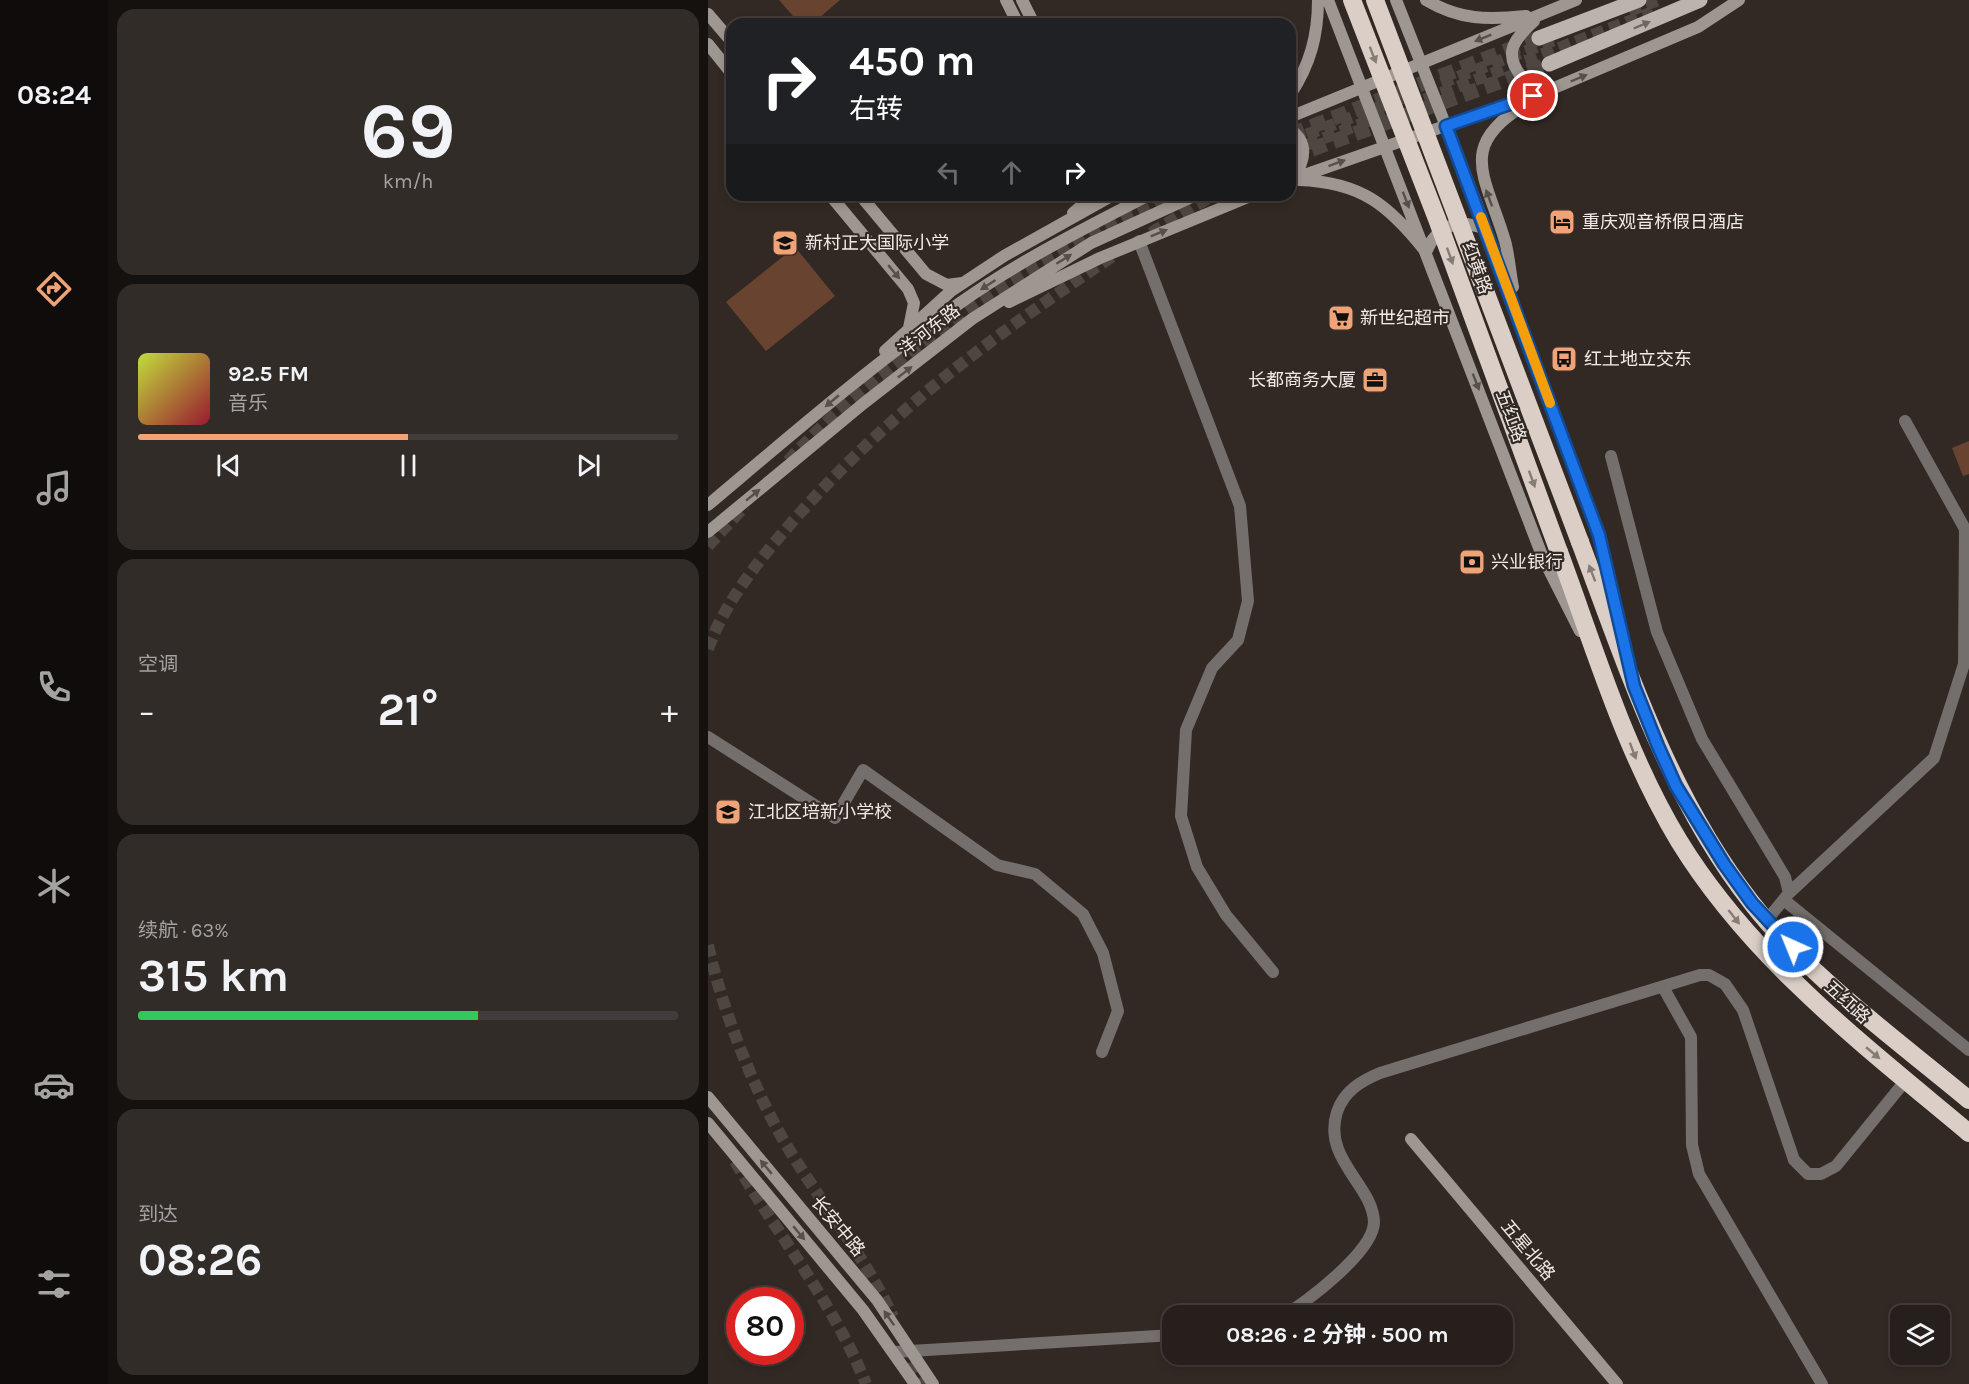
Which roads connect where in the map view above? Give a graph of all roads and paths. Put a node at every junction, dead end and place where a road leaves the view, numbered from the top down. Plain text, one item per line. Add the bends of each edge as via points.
1 (1006, 0) edge
2 (1022, 0) edge
3 (1318, 0) edge
4 (1328, 0) edge
5 (1352, 0) edge
6 (1375, 0) edge
7 (1396, 0) edge
8 (1426, 0) edge
9 (1576, 0) edge
10 (1639, 0) tunnel mouth
11 (1700, 0) edge
12 (1739, 0) edge
13 (708, 14) edge
14 (1542, 14) junction
15 (1015, 18) edge
16 (1031, 18) edge
17 (726, 35) edge
18 (1539, 38) tunnel mouth
19 (708, 44) edge
20 (1422, 63) junction
21 (1550, 64) tunnel mouth
22 (726, 66) edge
23 (1296, 85) edge
24 (1362, 88) junction
25 (1554, 88) junction
26 (1296, 115) edge
27 (1446, 126) junction
28 (1296, 136) edge
29 (1385, 145) junction
30 (1296, 174) edge
31 (1296, 178) edge
32 (1296, 180) edge
33 (835, 201) edge
34 (865, 201) edge
35 (1082, 201) edge
36 (1102, 201) edge
37 (1138, 201) edge
38 (1183, 201) edge
39 (1239, 201) edge
40 (1063, 222) junction
41 (1485, 230) junction
42 (1139, 241) junction
43 (1426, 252) junction
44 (963, 283) junction
45 (1517, 316) junction
46 (972, 319) junction
47 (909, 328) junction
48 (849, 386) junction
49 (1905, 421) dead end
50 (1611, 456) dead end
51 (708, 505) edge
52 (708, 532) edge
53 (1580, 542) joint
54 (1559, 552) joint
55 (1634, 686) junction
56 (1612, 696) junction
57 (708, 737) edge
58 (1787, 896) junction
59 (1767, 920) junction
60 (1273, 972) dead end
61 (1663, 987) junction
62 (1969, 1050) edge
63 (1101, 1052) dead end
64 (1906, 1080) junction
65 (708, 1097) edge
66 (1969, 1100) edge
67 (708, 1123) edge
68 (1969, 1133) edge
69 (1411, 1139) dead end
70 (1297, 1305) edge
71 (1162, 1336) edge
72 (912, 1350) junction
73 (894, 1352) junction
74 (915, 1384) edge
75 (933, 1384) edge
76 (1617, 1384) edge
77 (1822, 1384) edge

1 - 15 main road
2 - 16 main road
3 - 23 main road via 1315,43
4 - 24 main road, 五红路
5 -> 54 highway, 红黄路, bridge
6 - 53 highway, 红黄路, bridge
7 - 20 main road, 五红路
8 - 14 main road via 1447,13 1471,18
9 - 14 main road
10 - 18 main road
21 -> 11 main road
25 -> 12 main road via 1698,27
13 - 17 main road
14 -> 20 main road
14 - 25 main road via 1517,36 1512,46 1513,62 1526,81
19 - 22 main road
20 - 24 main road
20 - 27 main road, 五红路
24 - 26 main road
24 - 29 main road, 五红路
25 - 27 main road
45 -> 25 main road via 1505,242 1483,182 1483,149 1504,119
27 - 29 main road
27 - 41 main road, 五红路
28 - 30 main road via 1304,156
31 -> 29 main road
29 -> 43 main road, 五红路
32 - 43 main road via 1328,181 1369,196 1402,222
33 -> 47 main road via 908,289 914,303
34 - 44 main road via 926,274 947,285
35 - 40 main road
36 - 40 main road
37 -> 48 main road, 洋河东路 via 1014,268
46 -> 38 main road, 洋河东路 via 1091,243
42 -> 39 main road
40 - 44 main road
41 - 43 main road via 1472,223 1449,225 1431,240
41 - 45 main road, 五红路
42 - 46 main road
42 - 60 street via 1240,506 1248,601 1238,640 1212,668 1186,730 1181,816 1197,867 1226,915
43 -> 56 main road, 五红路 via 1544,558
44 - 47 main road
45 - 55 main road, 五红路 via 1599,535
52 -> 46 main road, 洋河东路
47 - 48 main road
48 -> 51 main road, 洋河东路
49 - 58 street via 1965,529 1964,664 1934,758
50 - 58 street via 1657,632 1702,739 1785,877
55 -> 53 highway, 五红路
54 - 56 highway, 五红路
55 - 59 highway, 五红路 via 1658,746 1696,821
56 -> 64 highway, 五红路 via 1657,801 1680,842 1735,919 1800,988
57 - 63 street via 835,818 863,770 997,865 1035,874 1083,914 1104,952 1118,1011
58 - 59 street
58 - 62 street
59 - 66 highway, 五红路 via 1848,999
61 - 64 street via 1709,975 1732,992 1743,1010 1794,1160 1808,1174 1821,1174 1836,1166
61 - 70 street via 1380,1073 1353,1087 1338,1108 1334,1133 1337,1148 1369,1207 1374,1222 1371,1235 1356,1258
61 - 77 street via 1691,1037 1692,1145 1699,1174
64 - 68 highway, 五红路
72 -> 65 main road, 长安中路 via 877,1300
67 -> 73 main road, 长安中路
69 - 76 main road, 五星北路
71 - 72 street
72 - 73 street
72 - 75 main road, 长安中路
73 - 74 main road, 长安中路

